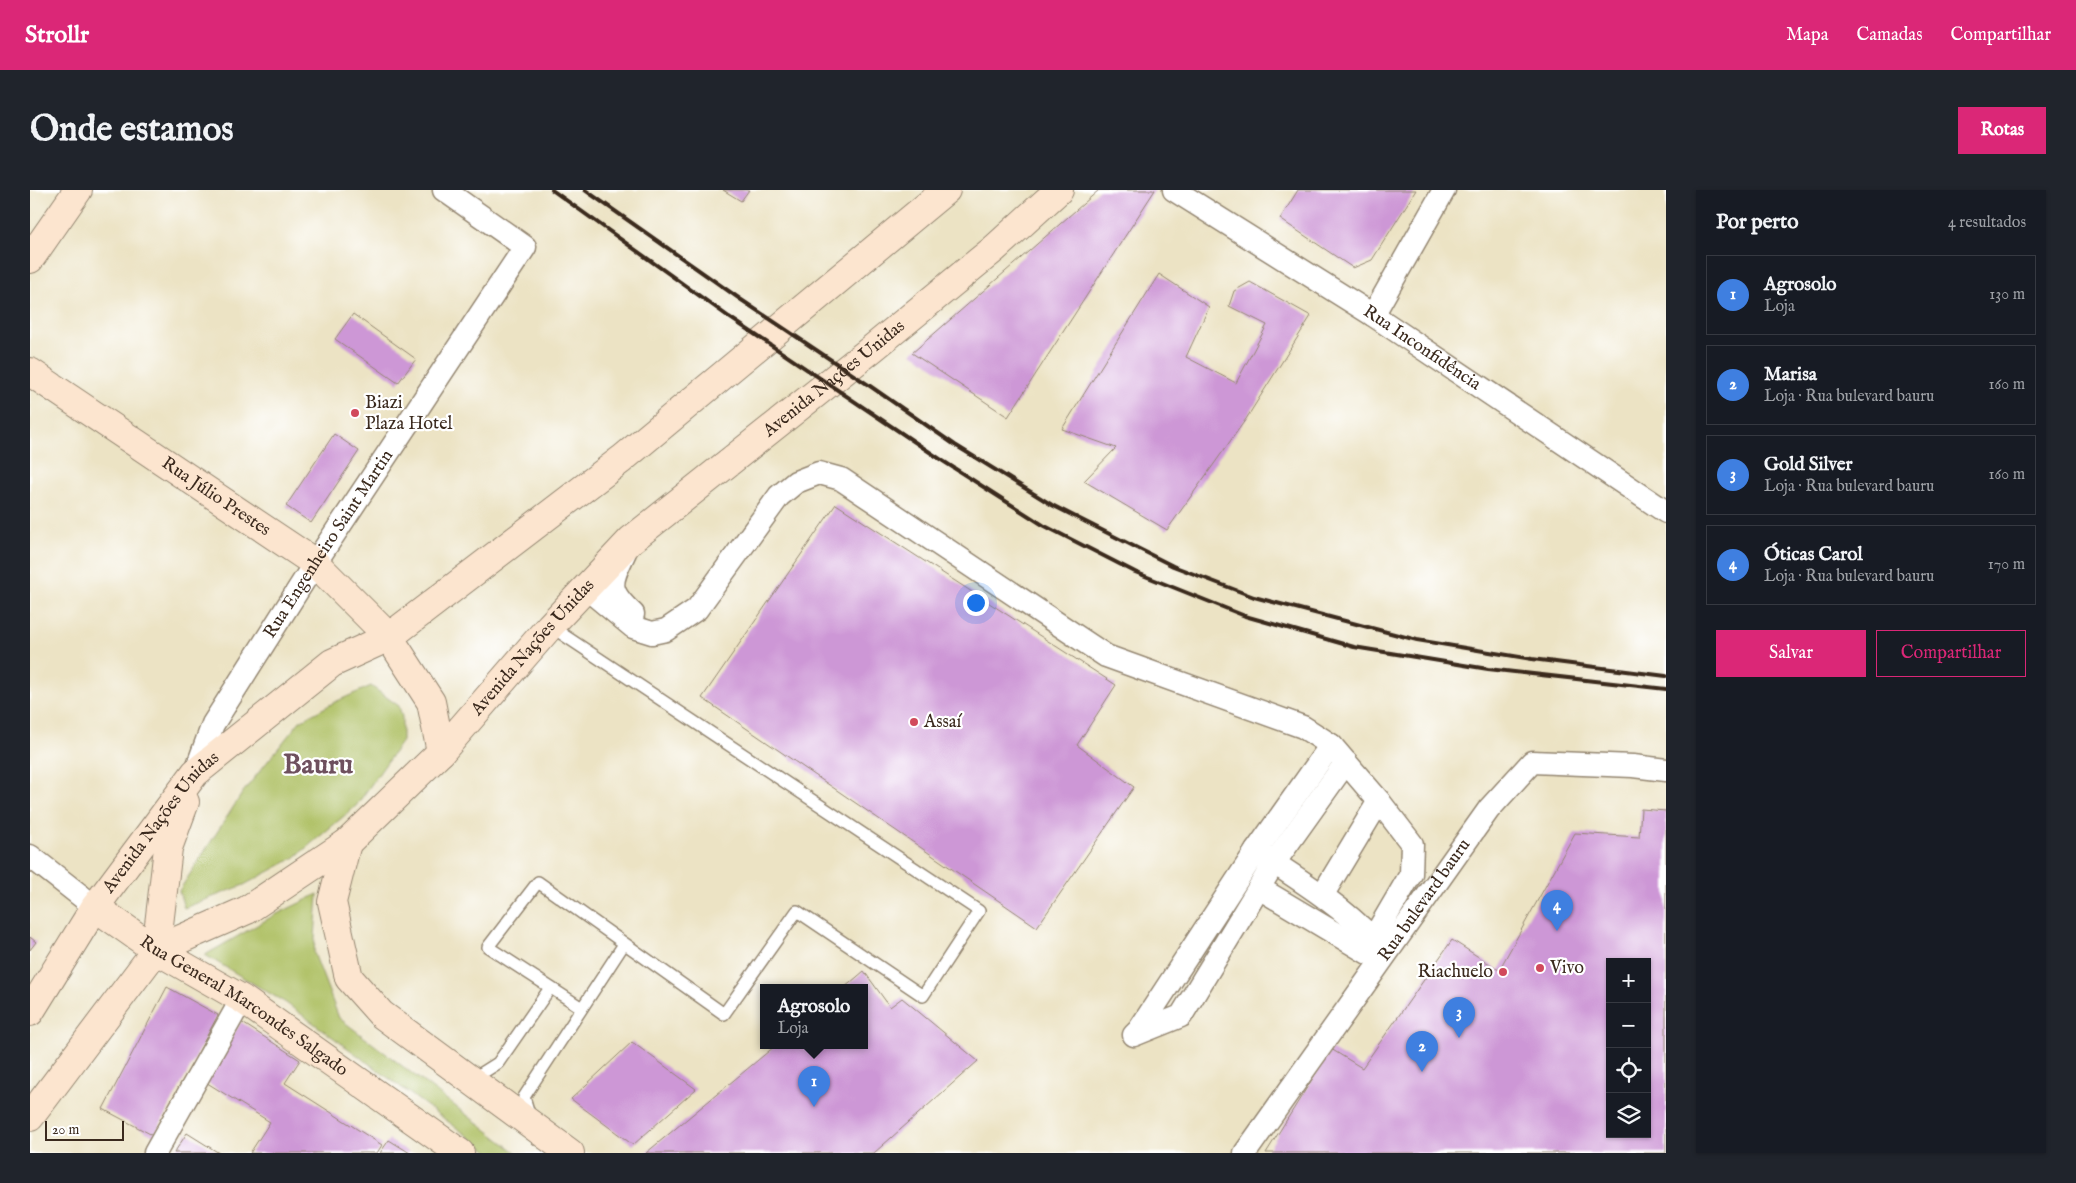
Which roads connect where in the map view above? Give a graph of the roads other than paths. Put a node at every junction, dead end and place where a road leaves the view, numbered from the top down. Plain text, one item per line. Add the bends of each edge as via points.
1 (78, 190) edge
2 (444, 190) edge
3 (946, 190) edge
4 (1059, 190) edge
5 (1174, 190) edge
6 (1444, 190) edge
7 (30, 259) edge
8 (1373, 315) junction
9 (30, 372) edge
10 (1666, 512) edge
11 (631, 540) junction
12 (316, 563) junction
13 (586, 588) junction
14 (550, 626) junction
15 (389, 637) junction
16 (1331, 745) junction
17 (441, 752) junction
18 (1346, 762) junction
19 (1666, 770) edge
20 (195, 773) junction
21 (1379, 801) junction
22 (347, 843) junction
23 (30, 856) edge
24 (1265, 857) junction
25 (1259, 888) junction
26 (1323, 894) junction
27 (94, 907) junction
28 (624, 944) junction
29 (156, 950) junction
30 (550, 988) junction
31 (242, 999) junction
32 (582, 1008) junction
33 (30, 1012) edge
34 (471, 1081) junction
35 (30, 1117) edge
36 (532, 1126) junction
37 (155, 1153) edge
38 (460, 1153) edge
39 (570, 1153) edge
40 (1245, 1153) edge

1 - 7 main road
2 - 12 street, Rua Engenheiro Saint Martin via 525,247
3 - 15 main road, Avenida Nações Unidas via 622,459
4 - 11 main road, Avenida Nações Unidas via 994,249 873,348
5 - 8 street, Rua Inconfidência
6 - 8 street
8 - 10 street, Rua Inconfidência
9 - 12 main road, Rua Júlio Prestes
11 - 13 main road, Avenida Nações Unidas
11 - 25 street via 613,577 612,588 620,602 642,623 652,626 669,620 697,598 767,488 793,469 821,459 848,466 1107,645 1217,686 1340,738 1406,815 1420,849 1420,864 1392,925 1368,953
12 - 15 main road, Rua Júlio Prestes
12 - 20 street, Rua Engenheiro Saint Martin via 213,724
13 - 14 main road, Avenida Nações Unidas
13 - 16 street via 633,627 652,633 666,630 697,609 779,496 796,482 819,473 841,479 1106,656 1303,727
14 - 17 main road, Avenida Nações Unidas
14 - 28 lane via 979,910 923,996 797,911 724,1014
15 - 17 main road, Rua Júlio Prestes via 431,702
15 - 20 main road, Avenida Nações Unidas via 332,663
16 - 18 street
16 - 24 street
17 - 22 main road, Avenida Nações Unidas
18 - 21 street
18 - 24 street
19 - 40 street, Rua bulevard bauru via 1532,762 1490,809
20 - 27 main road, Avenida Nações Unidas
20 - 29 main road via 168,848
21 - 26 street
21 - 26 street via 1412,844 1411,874 1373,939
22 - 29 main road, Avenida Nações Unidas via 247,910
22 - 34 main road via 332,902 349,978 380,1014
23 - 27 street, Rua General Marcondes Salgado
24 - 25 street
24 - 25 street via 1134,1035 1181,1016
24 - 26 street
27 - 29 main road, Rua General Marcondes Salgado
27 - 33 main road, Avenida Nações Unidas
28 - 30 lane via 538,882 488,947
28 - 32 lane
29 - 31 main road, Rua General Marcondes Salgado
29 - 35 main road, Avenida Nações Unidas
30 - 32 lane
30 - 34 lane via 498,1063
31 - 37 street
31 - 38 main road, Rua General Marcondes Salgado
32 - 36 lane via 524,1097
34 - 36 main road
36 - 39 main road

